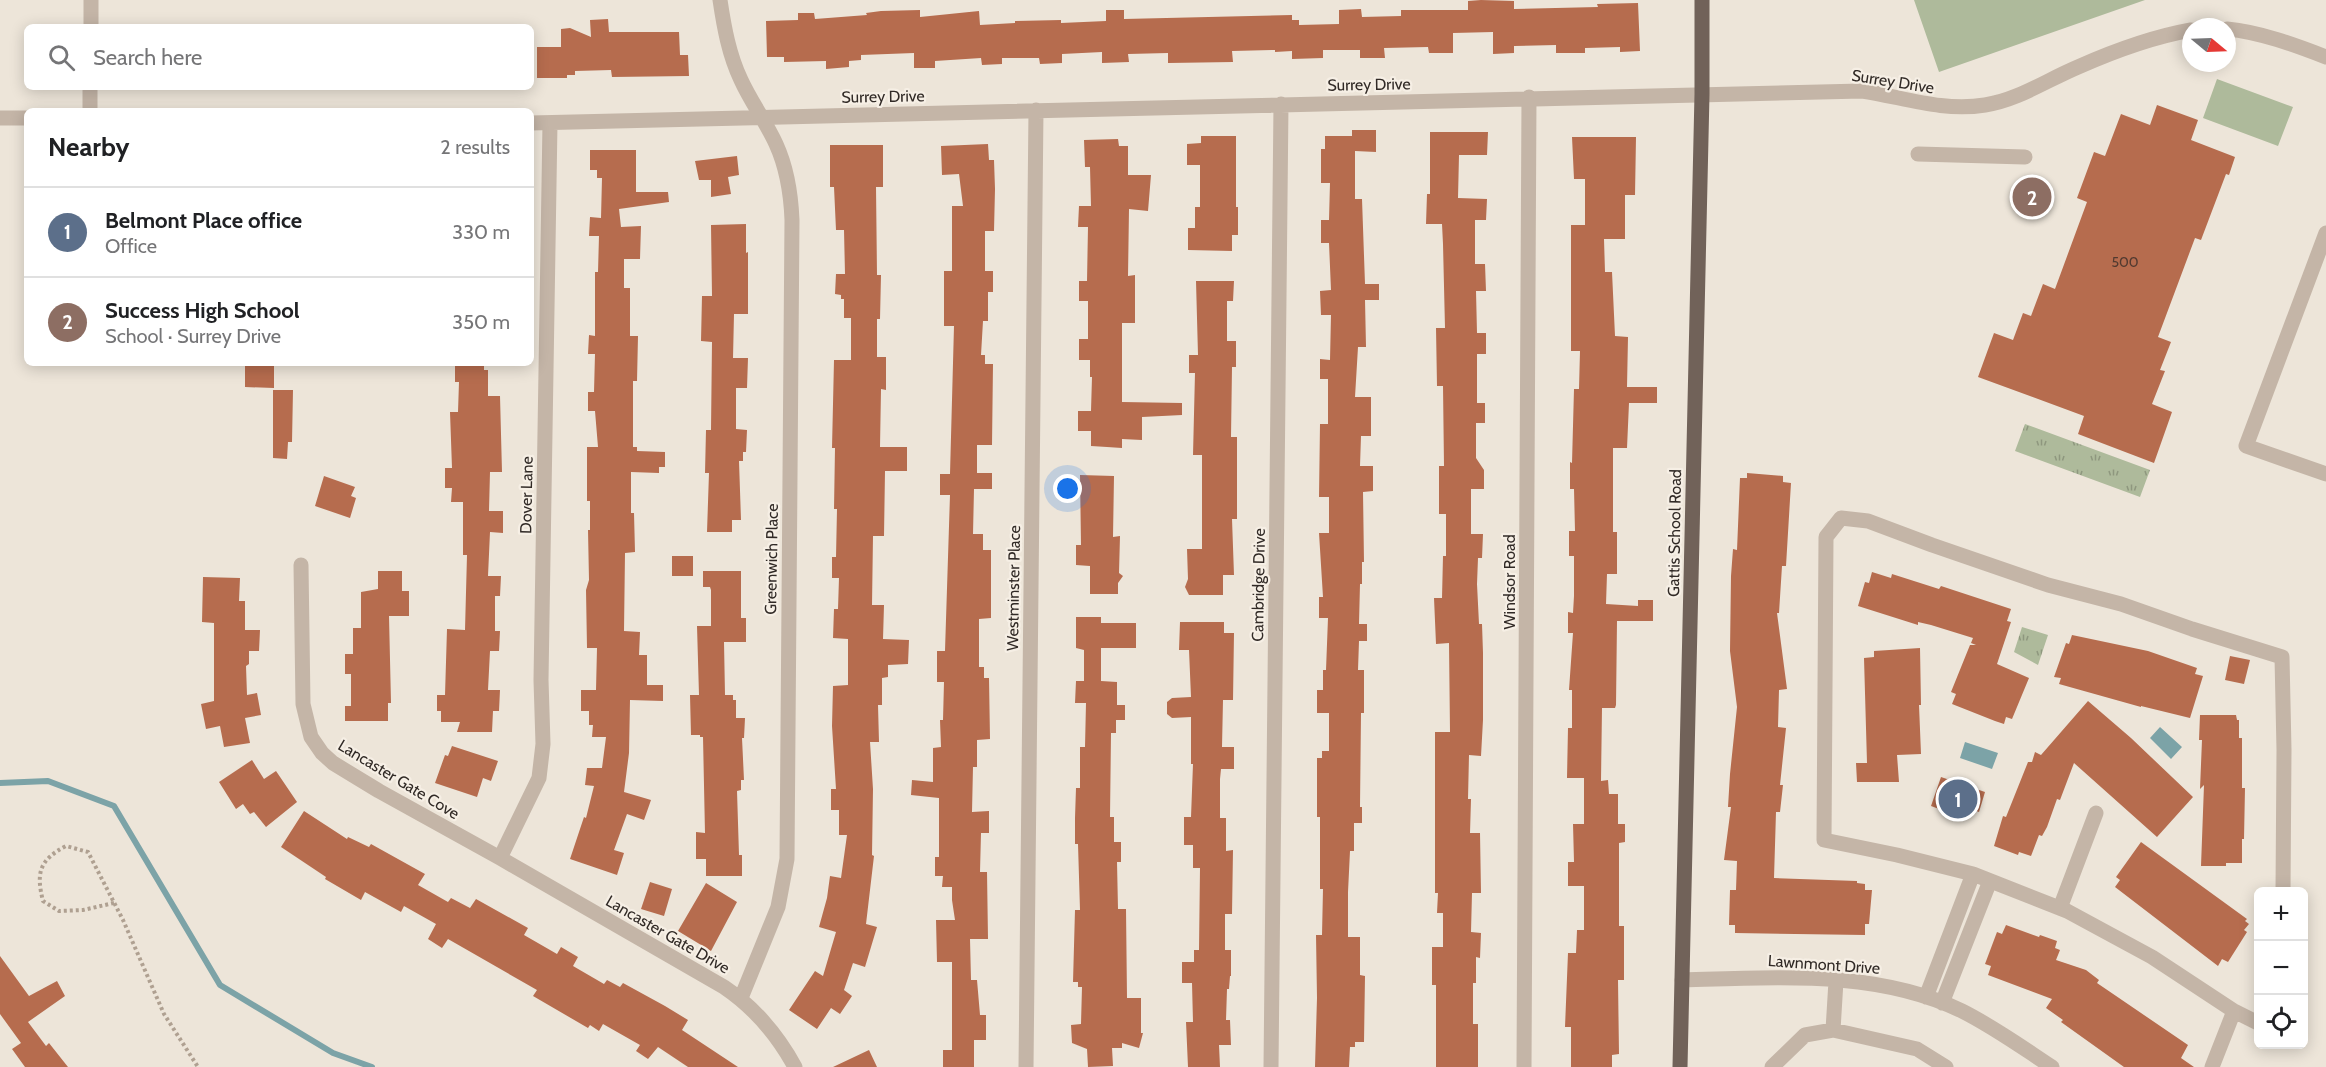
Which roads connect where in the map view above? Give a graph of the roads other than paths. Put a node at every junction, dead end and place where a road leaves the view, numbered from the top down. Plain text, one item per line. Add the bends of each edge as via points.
1 (91, 0) edge
2 (720, 0) edge
3 (1702, 0) edge
4 (91, 24) edge
5 (2236, 31) edge
6 (2182, 32) edge
7 (2326, 57) edge
8 (90, 90) edge
9 (1702, 93) junction
10 (1529, 97) junction
11 (1281, 104) junction
12 (90, 108) edge
13 (1036, 110) junction
14 (762, 117) junction
15 (0, 118) edge
16 (24, 118) edge
17 (534, 123) edge
18 (550, 123) junction
19 (1918, 154) dead end
20 (2025, 157) dead end
21 (2326, 232) edge
22 (2326, 474) edge
23 (301, 565) dead end
24 (2096, 813) dead end
25 (500, 858) junction
26 (1974, 874) junction
27 (1990, 881) junction
28 (2283, 887) edge
29 (2060, 908) junction
30 (1682, 980) junction
31 (1836, 981) junction
32 (1926, 997) junction
33 (741, 998) junction
34 (1942, 1003) junction
35 (2234, 1011) junction
36 (2254, 1021) edge
37 (1833, 1030) junction
38 (795, 1067) edge
39 (1026, 1067) edge
40 (1271, 1067) edge
41 (1524, 1067) edge
42 (1680, 1067) edge
43 (1772, 1067) edge
44 (1946, 1067) edge
45 (2052, 1067) edge
46 (2212, 1067) edge

1 - 4 street
2 - 14 street, Greenwich Place via 733,60
3 - 9 main road, Gattis School Road
5 - 7 street
6 - 9 street, Surrey Drive via 2159,36 2077,67 2013,99 1984,106 1922,105 1899,96 1862,91
8 - 12 street
9 - 10 street, Surrey Drive
9 - 30 main road, Gattis School Road
10 - 11 street, Surrey Drive
10 - 41 street, Windsor Road
11 - 13 street, Surrey Drive
11 - 40 street, Cambridge Drive
13 - 14 street, Surrey Drive
13 - 39 street, Westminster Place
14 - 18 street, Surrey Drive
14 - 33 street, Greenwich Place via 782,158 792,220 787,859 778,907
15 - 16 street
17 - 18 street, Surrey Drive
18 - 25 street, Dover Lane via 543,744 535,788
19 - 20 street
21 - 22 street via 2246,446
23 - 25 street, Lancaster Gate Cove via 303,705 311,737 333,763
24 - 29 street
25 - 33 street, Lancaster Gate Drive
26 - 27 street
26 - 28 street via 1824,840 1826,537 1841,518 1868,521 2048,585 2121,604 2282,657
26 - 32 street
27 - 29 street
27 - 34 street
29 - 35 street via 2152,957
30 - 31 street, Lawnmont Drive
30 - 42 main road, Gattis School Road
31 - 32 street, Lawnmont Drive via 1867,982
31 - 37 street
32 - 34 street, Lawnmont Drive
33 - 38 street, Lancaster Gate Drive via 765,1023
34 - 45 street, Lawnmont Drive via 1990,1026
35 - 36 street
35 - 46 street
37 - 43 street via 1804,1035
37 - 44 street via 1917,1049

